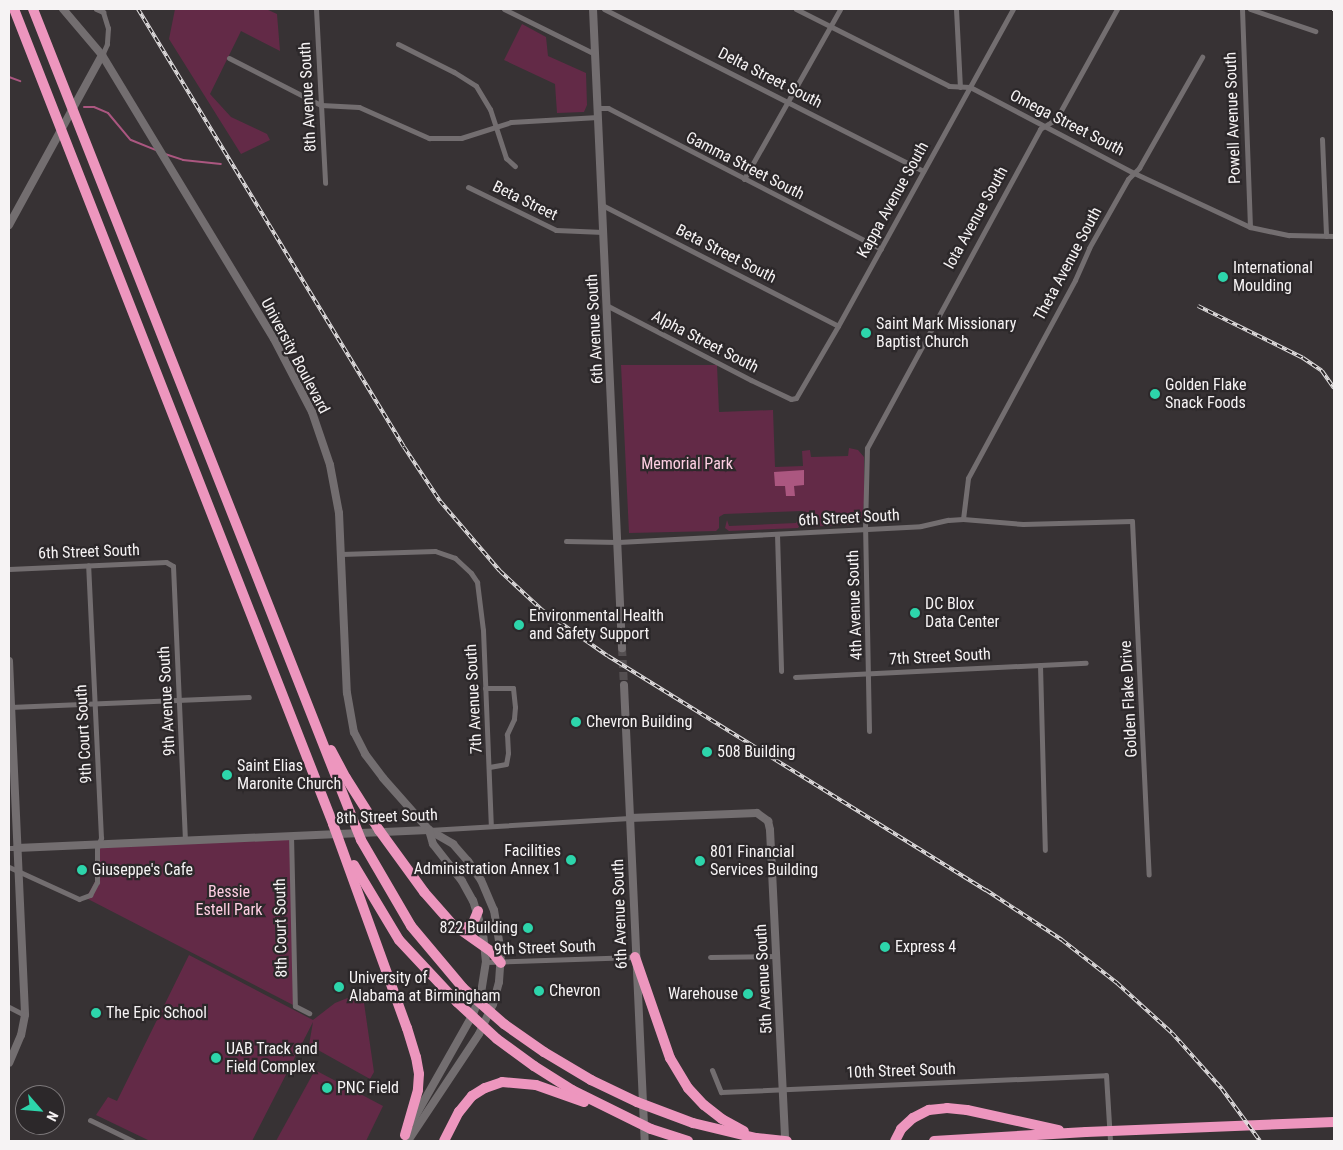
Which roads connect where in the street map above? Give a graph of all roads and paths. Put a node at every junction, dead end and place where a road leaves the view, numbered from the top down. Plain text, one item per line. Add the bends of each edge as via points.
1 (14, 9) edge
2 (33, 9) edge
3 (63, 9) edge
4 (96, 9) edge
5 (316, 9) edge
6 (504, 9) edge
7 (593, 9) edge
8 (604, 9) edge
9 (796, 9) edge
10 (840, 9) edge
11 (956, 9) edge
12 (1013, 9) edge
13 (1117, 9) edge
14 (1242, 9) edge
15 (1250, 9) edge
16 (829, 25) junction
17 (1314, 30) dead end
18 (398, 44) dead end
19 (595, 54) junction
20 (102, 55) junction
21 (1202, 57) dead end
22 (229, 58) dead end
23 (960, 87) junction
24 (970, 87) junction
25 (787, 101) junction
26 (321, 105) junction
27 (598, 108) junction
28 (598, 117) junction
29 (496, 126) junction
30 (1045, 126) junction
31 (1322, 139) dead end
32 (515, 166) dead end
33 (923, 171) junction
34 (1134, 173) junction
35 (744, 179) junction
36 (325, 183) dead end
37 (468, 187) dead end
38 (602, 205) junction
39 (9, 226) edge
40 (1250, 227) junction
41 (603, 232) junction
42 (1326, 236) junction
43 (1334, 236) edge
44 (881, 249) junction
45 (608, 306) junction
46 (838, 326) junction
47 (791, 399) joint
48 (867, 448) joint
49 (963, 519) junction
50 (1132, 521) joint
51 (865, 529) junction
52 (777, 534) junction
53 (566, 541) dead end
54 (618, 542) junction
55 (341, 554) junction
56 (171, 563) joint
57 (88, 565) junction
58 (9, 569) edge
59 (622, 648) tunnel mouth
60 (9, 661) edge
61 (1086, 663) dead end
62 (1040, 665) junction
63 (782, 671) dead end
64 (869, 673) junction
65 (795, 677) dead end
66 (624, 685) tunnel mouth
67 (485, 688) junction
68 (249, 697) dead end
69 (305, 699) junction
70 (179, 700) junction
71 (95, 704) junction
72 (10, 707) edge
73 (870, 731) dead end
74 (489, 767) junction
75 (765, 817) joint
76 (630, 818) junction
77 (491, 826) junction
78 (429, 830) junction
79 (291, 835) junction
80 (185, 840) junction
81 (98, 844) junction
82 (13, 848) edge
83 (1045, 850) dead end
84 (348, 857) junction
85 (9, 867) edge
86 (20, 872) junction
87 (1149, 875) dead end
88 (478, 911) junction
89 (453, 925) junction
90 (485, 948) junction
91 (776, 956) junction
92 (635, 957) junction
93 (710, 957) dead end
94 (486, 962) junction
95 (501, 963) junction
96 (9, 1007) edge
97 (309, 1013) dead end
98 (25, 1015) junction
99 (9, 1063) edge
100 (712, 1070) dead end
101 (783, 1089) junction
102 (619, 1114) junction
103 (90, 1120) dead end
104 (1334, 1122) edge
105 (1072, 1133) junction
106 (756, 1138) junction
107 (405, 1139) edge
108 (133, 1141) edge
109 (444, 1141) edge
110 (645, 1141) edge
111 (688, 1141) edge
112 (786, 1141) edge
113 (895, 1141) edge
114 (934, 1141) edge
115 (1110, 1141) edge

1 - 84 highway
2 - 69 highway
3 - 20 main road, University Boulevard
4 - 20 street via 103,12 108,28
5 - 26 street, 8th Avenue South
6 - 19 street
7 - 19 main road, 6th Avenue South
8 - 25 street, Delta Street South
9 - 16 street, Omega Street South
10 - 16 street
11 - 23 street
12 - 24 street, Kappa Avenue South
13 - 30 street, Iota Avenue South via 1059,114
14 - 40 street, Powell Avenue South
15 - 17 street
16 - 23 street, Omega Street South via 949,86
16 - 25 street
18 - 29 street via 476,86 490,108
19 - 27 main road, 6th Avenue South
20 - 39 main road
20 - 55 main road, University Boulevard via 274,339 312,412 339,513
21 - 34 street, Theta Avenue South
22 - 26 street
23 - 24 street, Omega Street South
24 - 30 street, Omega Street South
24 - 33 street, Kappa Avenue South
25 - 33 street, Delta Street South
25 - 35 street
26 - 29 street via 359,107 413,132 440,139 461,138
26 - 36 street, 8th Avenue South
27 - 28 main road, 6th Avenue South
27 - 35 street, Gamma Street South via 608,108
28 - 29 street via 521,121
28 - 38 main road, 6th Avenue South
29 - 32 street via 506,158
30 - 34 street, Omega Street South
30 - 48 street, Iota Avenue South via 1040,129 997,206
31 - 42 street
33 - 44 street, Kappa Avenue South
34 - 40 street, Omega Street South
34 - 49 street, Theta Avenue South via 1089,248 968,478
35 - 44 street, Gamma Street South
37 - 41 street, Beta Street via 556,230
38 - 41 main road, 6th Avenue South
38 - 46 street, Beta Street South
40 - 42 street, Omega Street South via 1289,235
41 - 45 main road, 6th Avenue South
42 - 43 street, Omega Street South
44 - 46 street, Kappa Avenue South
45 - 47 street, Alpha Street South
45 - 54 main road, 6th Avenue South
46 - 47 street, Kappa Avenue South via 796,398
48 - 51 street, 4th Avenue South
49 - 50 street, 6th Street South via 1023,524
49 - 51 street, 6th Street South via 921,526
50 - 87 street, Golden Flake Drive
51 - 52 street, 6th Street South
51 - 64 street, 4th Avenue South
52 - 54 street, 6th Street South
52 - 63 street
53 - 54 street, 6th Street South
54 - 59 main road, 6th Avenue South
55 - 67 street, 7th Avenue South via 435,551 455,558 478,582
55 - 78 main road, University Boulevard via 347,693 352,727 374,768
56 - 57 street, 6th Street South
56 - 70 street, 9th Avenue South
57 - 58 street, 6th Street South
57 - 71 street, 9th Court South
60 - 72 main road
61 - 62 street, 7th Street South
62 - 64 street, 7th Street South
62 - 83 street
64 - 65 street, 7th Street South
64 - 73 street, 4th Avenue South
66 - 76 main road, 6th Avenue South
67 - 74 street, 7th Avenue South
67 - 74 street via 513,688 515,706 514,719 507,734 506,764
68 - 70 street
69 - 89 highway via 362,804 424,892
69 - 106 highway via 361,840 373,862 411,926 464,988 504,1024 591,1080 692,1123
70 - 71 street
70 - 80 street, 9th Avenue South
71 - 72 street
71 - 81 street, 9th Court South via 101,838
72 - 82 main road
74 - 77 street, 7th Avenue South
75 - 76 main road, 8th Street South via 757,813
75 - 91 main road, 5th Avenue South via 770,830
76 - 77 street, 8th Street South
76 - 92 main road, 6th Avenue South
77 - 78 street, 8th Street South
78 - 79 main road, 8th Street South
78 - 88 main road, University Boulevard via 433,844 462,880
78 - 95 main road, University Boulevard via 453,844 481,880 497,921
79 - 80 main road, 8th Street South
79 - 97 street, 8th Court South via 295,1006
80 - 81 main road, 8th Street South
81 - 82 main road, 8th Street South
81 - 86 street, 9th Court South via 97,882 86,898 79,899
82 - 86 main road
84 - 102 highway via 399,940 457,1002 497,1039 534,1066
84 - 107 highway via 416,1057 418,1090
85 - 86 street
86 - 98 main road
88 - 89 highway via 468,927
88 - 90 main road, University Boulevard
89 - 90 highway
90 - 94 main road, University Boulevard
90 - 95 highway
91 - 93 street
91 - 101 main road, 5th Avenue South
92 - 95 street, 9th Street South
92 - 106 highway via 670,1058 688,1088 722,1119
92 - 110 main road, 6th Avenue South
94 - 95 street, 9th Street South
94 - 107 main road, University Boulevard via 473,1014
95 - 107 main road, University Boulevard via 496,994 484,1024
96 - 98 street
98 - 99 main road via 21,1035
100 - 101 street, 10th Street South via 720,1092
101 - 112 main road, 5th Avenue South
101 - 115 street, 10th Street South via 1106,1075
102 - 109 highway via 536,1085 502,1082 472,1096 459,1112
102 - 111 highway
103 - 108 street
104 - 105 highway
105 - 113 highway via 947,1108 929,1110 913,1118 901,1129
105 - 114 highway
106 - 112 highway

